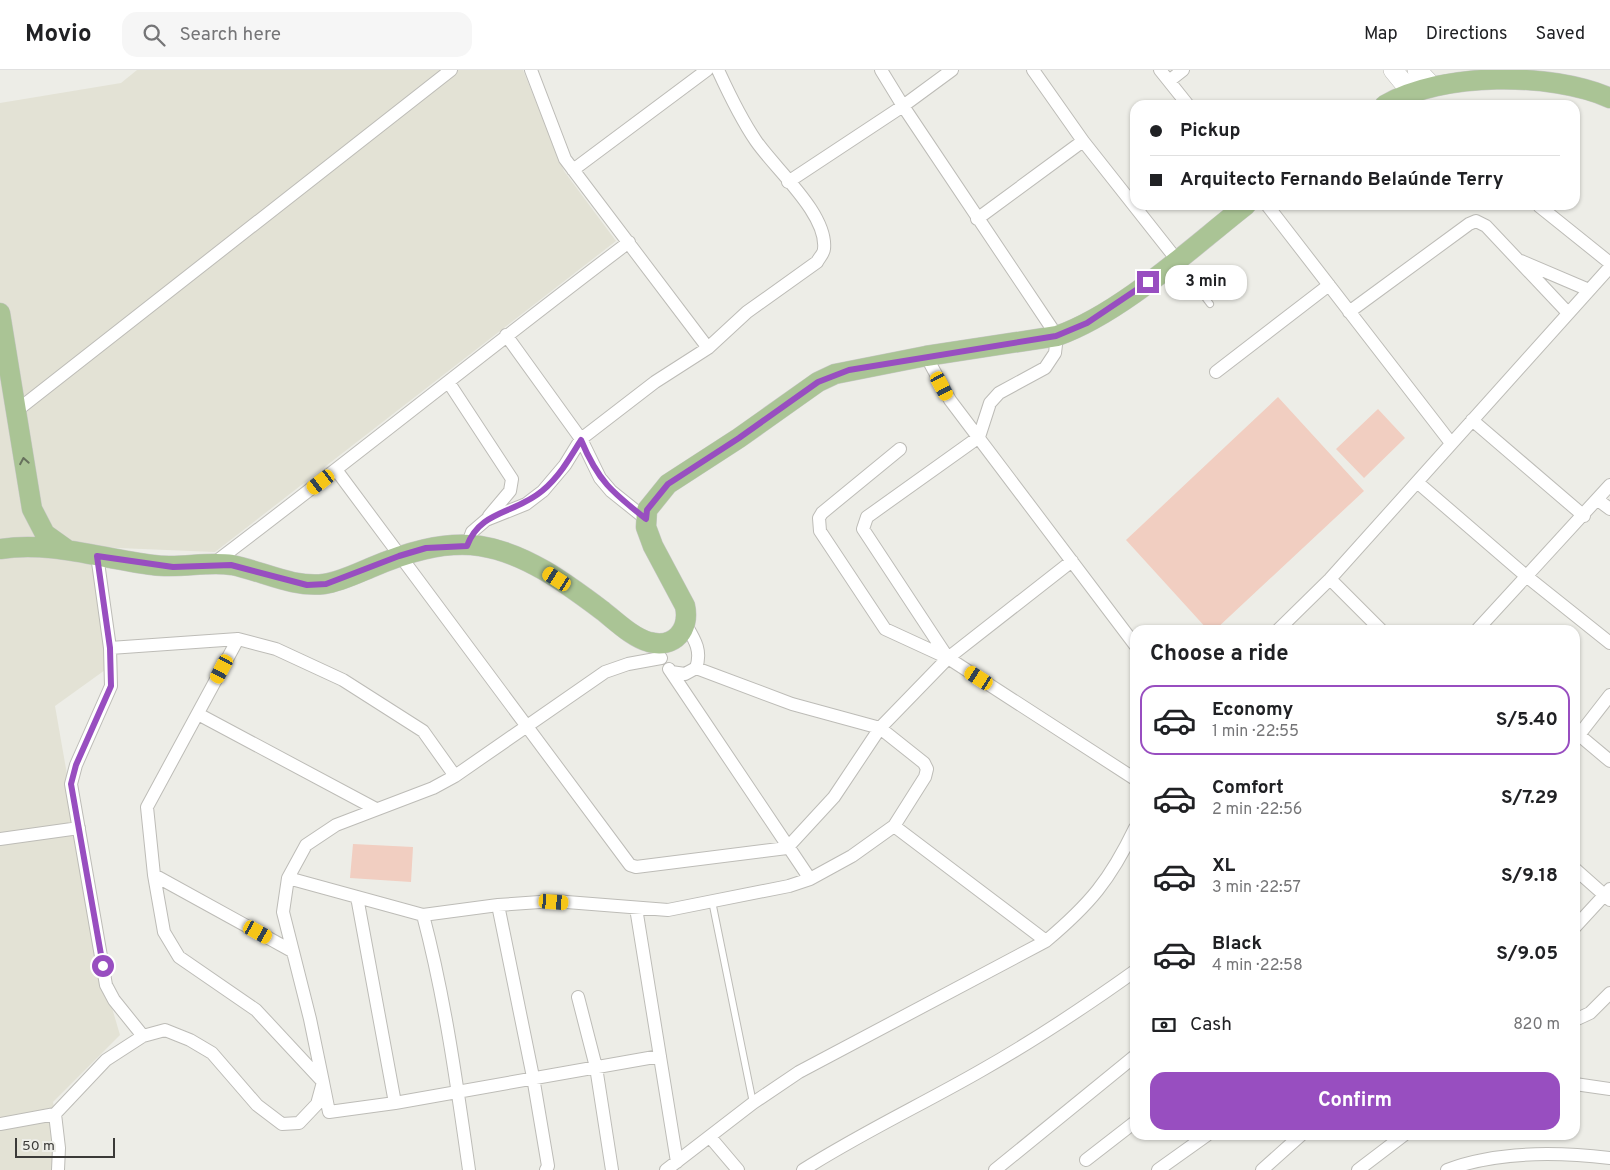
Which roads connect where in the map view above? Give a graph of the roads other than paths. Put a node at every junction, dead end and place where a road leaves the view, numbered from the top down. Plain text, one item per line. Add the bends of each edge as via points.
1 (451, 70) edge
2 (531, 70) edge
3 (707, 70) edge
4 (718, 70) edge
5 (881, 70) edge
6 (952, 70) edge
7 (1033, 70) edge
8 (1160, 70) edge
9 (1183, 70) edge
10 (1393, 70) edge
11 (1422, 75) edge
12 (1536, 75) edge
13 (1169, 81) junction
14 (1411, 92) junction
15 (1610, 98) edge
16 (1184, 100) edge
17 (1395, 100) edge
18 (903, 106) junction
19 (1084, 141) junction
20 (573, 170) junction
21 (788, 182) junction
22 (1130, 200) edge
23 (1138, 210) edge
24 (1240, 210) edge
25 (1271, 210) edge
26 (1543, 210) edge
27 (977, 218) junction
28 (629, 242) junction
29 (1516, 259) junction
30 (1177, 260) junction
31 (1610, 265) edge
32 (1329, 285) junction
33 (1589, 290) junction
34 (1210, 304) dead end
35 (1350, 312) junction
36 (0, 313) edge
37 (1568, 313) junction
38 (506, 335) junction
39 (1056, 336) junction
40 (708, 348) junction
41 (926, 356) junction
42 (1216, 372) dead end
43 (449, 383) junction
44 (15, 412) junction
45 (1472, 420) junction
46 (979, 437) junction
47 (581, 440) junction
48 (1451, 443) junction
49 (900, 449) dead end
50 (337, 471) junction
51 (1417, 482) junction
52 (1610, 485) edge
53 (1598, 500) junction
54 (1610, 509) edge
55 (32, 510) junction
56 (1584, 516) junction
57 (646, 519) junction
58 (486, 520) junction
59 (467, 546) junction
60 (3, 549) edge
61 (68, 550) junction
62 (97, 556) junction
63 (399, 556) junction
64 (1072, 561) junction
65 (213, 564) junction
66 (1526, 576) junction
67 (1330, 579) junction
68 (1283, 625) edge
69 (1376, 625) edge
70 (1482, 625) edge
71 (682, 631) junction
72 (1130, 638) edge
73 (238, 639) junction
74 (1610, 643) edge
75 (110, 648) junction
76 (656, 651) junction
77 (948, 658) junction
78 (696, 668) junction
79 (671, 672) junction
80 (1610, 695) edge
81 (198, 714) junction
82 (528, 727) junction
83 (880, 728) junction
84 (1580, 734) edge
85 (1580, 740) edge
86 (1610, 761) edge
87 (455, 776) junction
88 (1130, 776) edge
89 (376, 809) junction
90 (894, 826) junction
91 (79, 828) junction
92 (0, 839) edge
93 (1130, 839) edge
94 (787, 848) junction
95 (1580, 873) edge
96 (154, 875) junction
97 (288, 878) junction
98 (810, 879) junction
99 (1608, 895) edge
100 (357, 897) junction
101 (712, 901) junction
102 (498, 905) junction
103 (636, 908) junction
104 (423, 915) junction
105 (1580, 922) edge
106 (1046, 941) junction
107 (292, 951) junction
108 (1130, 975) edge
109 (1610, 993) edge
110 (578, 997) dead end
111 (1580, 1018) edge
112 (143, 1036) junction
113 (660, 1056) junction
114 (1130, 1060) edge
115 (596, 1067) junction
116 (533, 1077) junction
117 (323, 1082) junction
118 (1580, 1085) edge
119 (1610, 1089) edge
120 (458, 1091) junction
121 (395, 1103) junction
122 (753, 1103) junction
123 (55, 1114) junction
124 (0, 1124) edge
125 (1130, 1126) edge
126 (710, 1137) junction
127 (1200, 1140) edge
128 (1295, 1140) edge
129 (1397, 1140) edge
130 (1610, 1158) edge
131 (1086, 1160) dead end
132 (677, 1162) junction
133 (58, 1170) edge
134 (469, 1170) edge
135 (546, 1170) edge
136 (612, 1170) edge
137 (666, 1170) edge
138 (738, 1170) edge
139 (804, 1170) edge
140 (995, 1170) edge
141 (1158, 1170) edge
142 (1262, 1170) edge
143 (1358, 1170) edge
144 (1447, 1170) edge

1 - 44 street
2 - 20 street via 564,159
3 - 20 street
4 - 21 street via 756,141
5 - 18 street
6 - 18 street
7 - 19 street
8 - 13 street
9 - 13 street
10 - 14 street
11 - 12 main road via 1468,82
11 - 14 main road
12 - 15 main road
13 - 16 street
14 - 17 main road
18 - 21 street
18 - 27 street
19 - 22 street
19 - 27 street
20 - 28 street
21 - 40 street via 811,210 822,232 825,250 817,262 747,312
23 - 30 street
24 - 30 main road
25 - 32 street
26 - 31 street
27 - 39 street
28 - 38 street
28 - 40 street
29 - 33 street
29 - 35 street via 1486,226 1476,221
29 - 37 street
30 - 34 lane
30 - 39 main road via 1106,312
31 - 33 street
32 - 35 street
32 - 42 street
33 - 37 street
35 - 48 street
36 - 44 main road
37 - 45 street
38 - 43 street
38 - 47 street
39 - 41 main road
39 - 46 street via 1055,354 1045,368 999,393 990,403
40 - 47 street via 655,382
41 - 46 street via 950,400
41 - 57 main road via 849,370 818,382 668,484 647,510
43 - 50 street
43 - 58 street via 512,480 510,491
55 -> 44 main road
45 - 48 street
45 - 56 street
46 - 64 street
46 - 77 street via 867,517 863,529
47 - 57 street via 600,478
47 - 58 street via 543,491 526,504
48 - 51 street
49 - 77 street via 822,513 820,531 885,629
50 - 63 street
50 - 65 street
51 - 66 street
51 - 67 street
52 - 53 street
53 - 54 street
53 - 56 street
55 - 60 main road via 28,528
55 - 61 main road via 45,534
56 - 66 street
57 - 71 main road via 653,546 685,606
58 - 59 street via 472,532
59 - 63 main road via 426,548
59 - 76 main road via 503,552 525,560 582,595
60 - 61 main road via 46,547
61 - 62 main road
62 - 65 main road via 173,567
62 - 75 street
63 - 65 main road via 326,584 307,585 231,565
63 - 82 street
64 - 72 street
64 - 77 street
66 - 70 street
66 - 74 street
67 - 68 street
67 - 69 street
71 - 76 main road
71 - 78 street via 697,643 700,658
73 - 75 street
73 - 81 street
73 - 87 street via 276,649 359,690 423,731
75 - 91 street via 111,686 76,765 71,784
76 - 79 street
76 - 82 street via 605,672
77 - 83 street
77 - 88 street
78 - 79 street via 686,674
78 - 83 street via 792,704
79 - 94 street
80 - 84 street
81 - 89 street
81 - 96 street via 147,807
82 - 87 street
82 - 94 street via 630,865 636,867
83 - 90 street via 924,763 927,769
83 - 94 street via 834,797
85 - 86 street
87 - 89 street via 433,788
89 - 97 street via 336,825 306,845
90 - 98 street via 852,856
90 - 106 street
91 - 92 street
91 - 112 street via 106,985
93 - 106 street via 1102,886
94 - 98 street
95 - 99 street
96 - 107 street
96 - 117 street via 164,932 179,957 256,1010
97 - 100 street
97 - 107 street via 283,912
98 - 101 street
99 - 105 street
100 - 104 street
100 - 121 street
101 - 103 street via 668,910
101 - 122 lane
102 - 103 street via 554,902
102 - 104 street
102 - 116 street
103 - 113 street
104 - 120 street
106 - 122 street via 799,1072
107 - 117 street
108 - 139 street via 1022,1047 839,1147
109 - 111 street via 1590,1014
110 - 115 street
112 - 117 street via 166,1030 212,1052 258,1105 282,1124 299,1122 317,1104
112 - 123 street via 106,1060
113 - 115 street
113 - 132 street
114 - 140 street
115 - 116 street
115 - 136 street
116 - 120 street
116 - 135 street via 548,1166
117 - 121 street via 329,1112
118 - 119 street
120 - 121 street
120 - 134 street
122 - 126 street
123 - 124 street
123 - 133 street
125 - 131 street
126 - 132 street
126 - 138 street
127 - 141 street
128 - 142 street
129 - 143 street
130 - 144 street via 1588,1155 1520,1156 1470,1161
132 - 137 street

